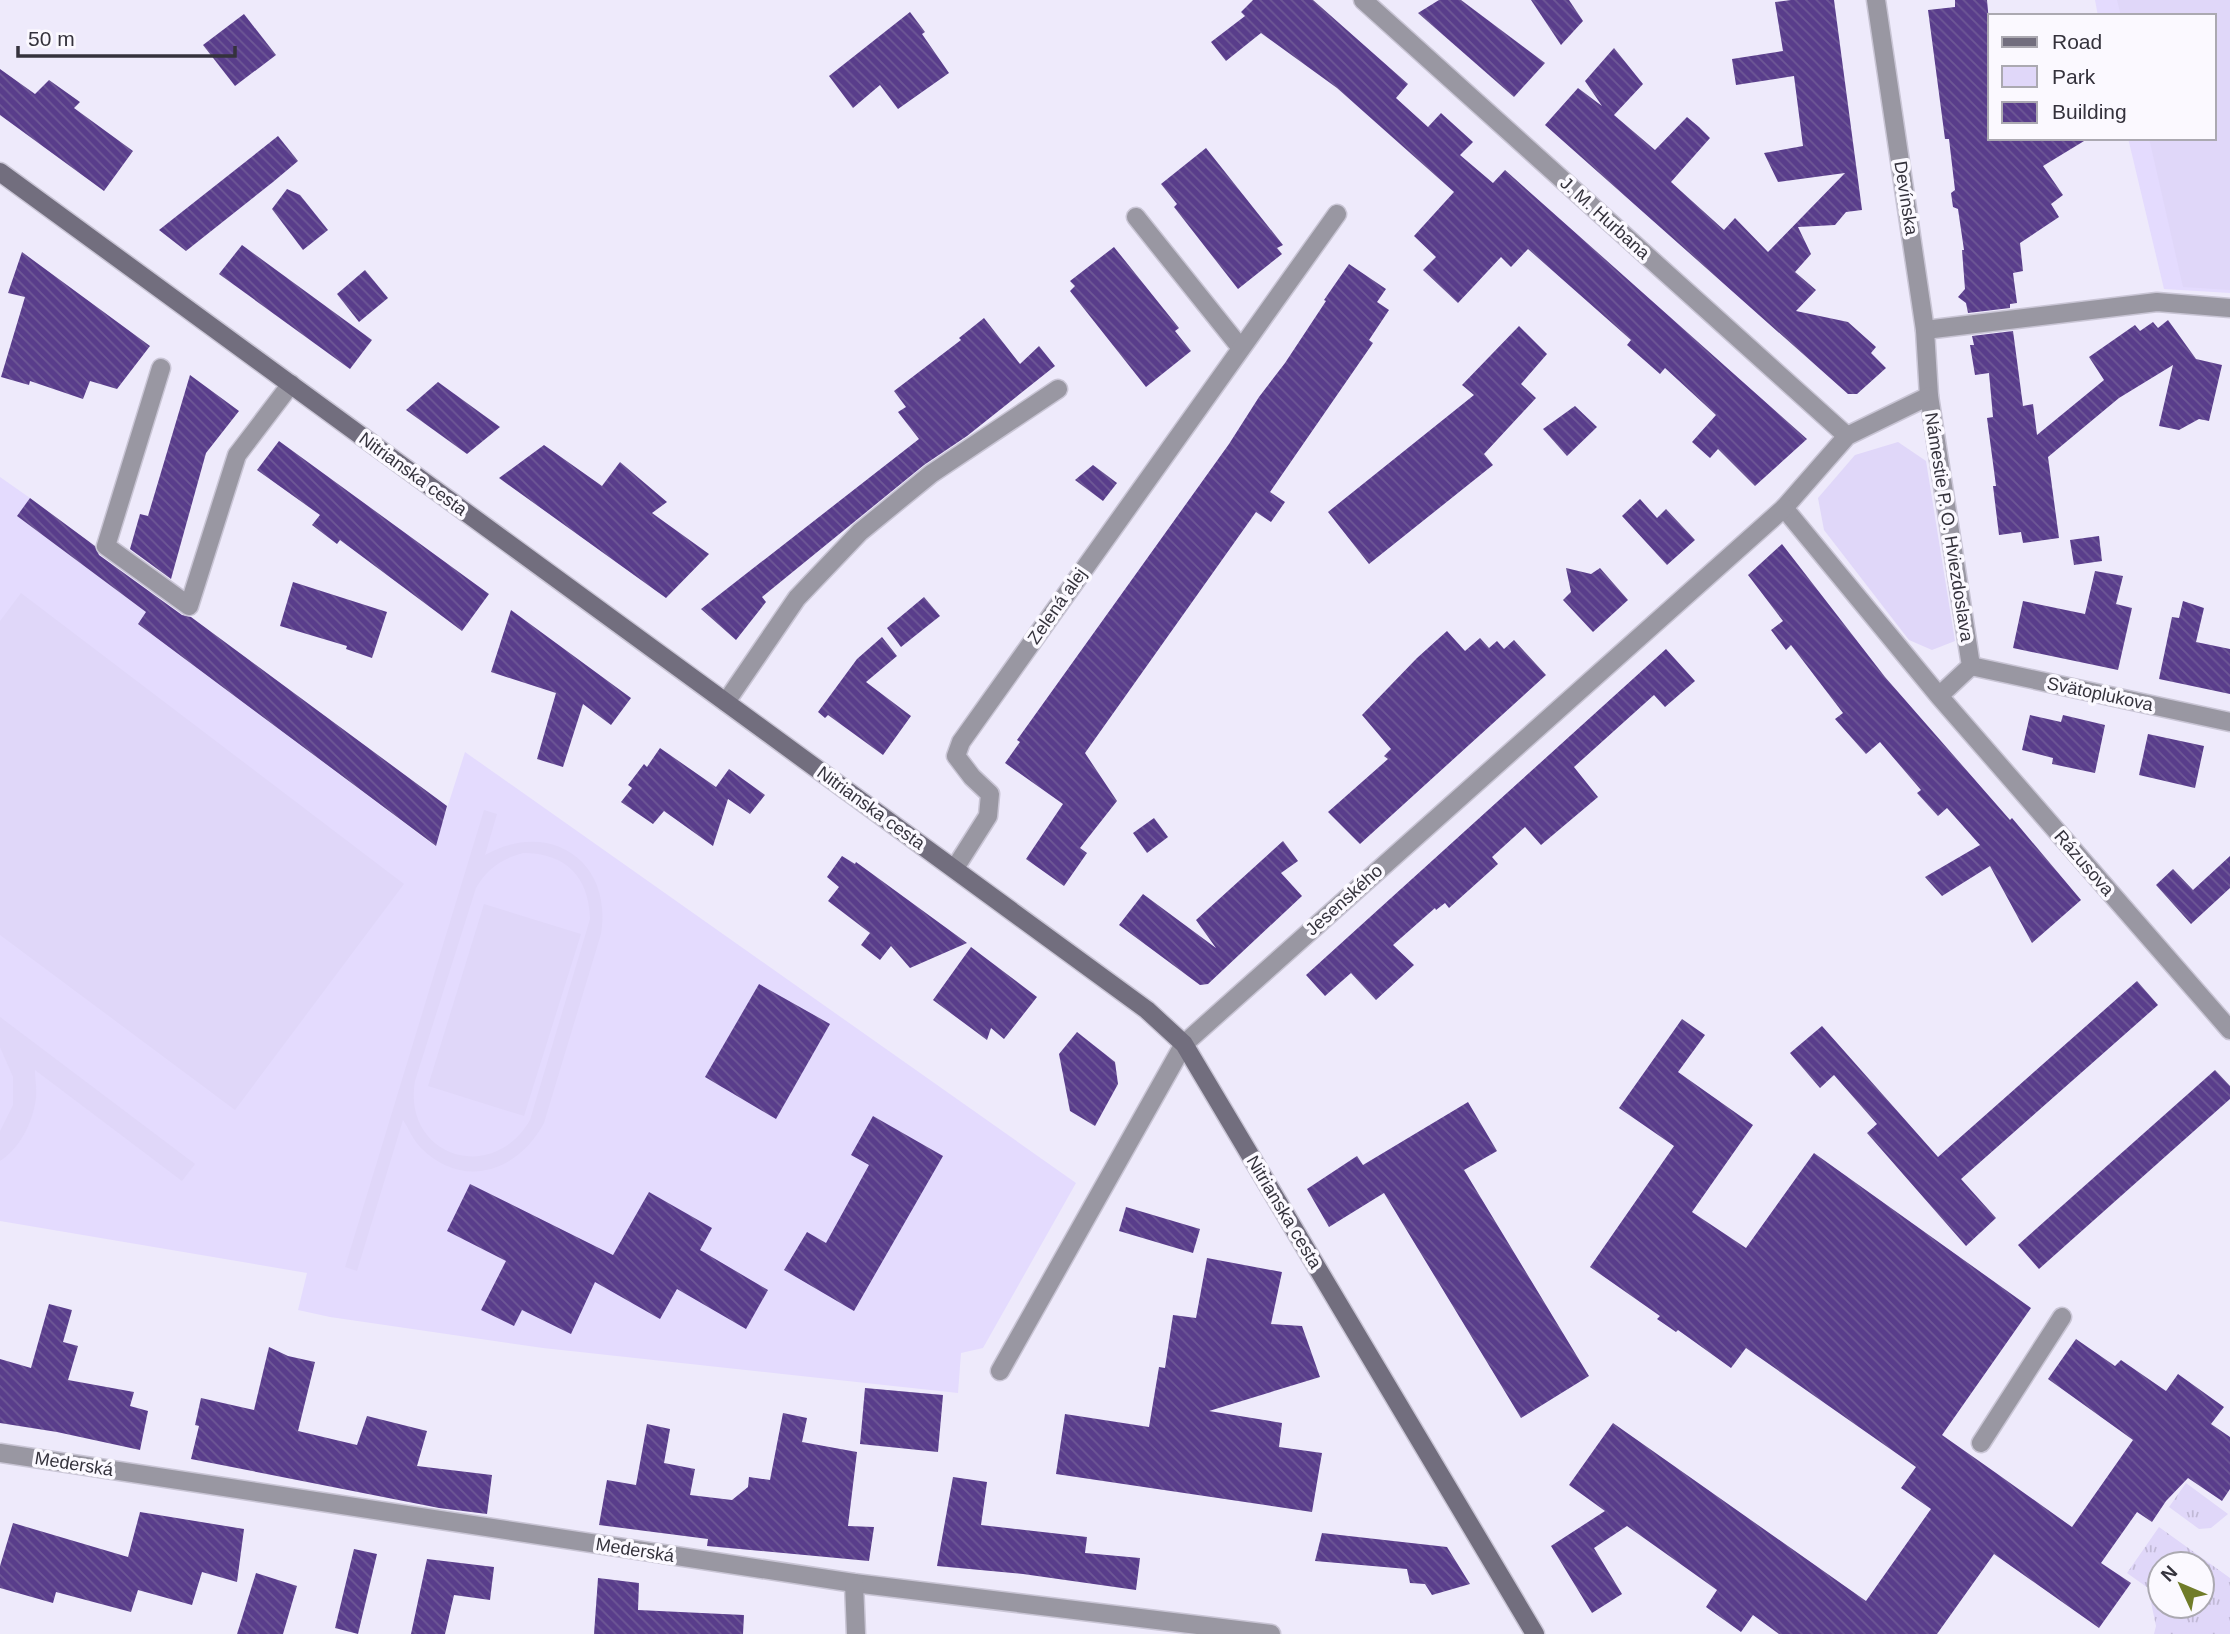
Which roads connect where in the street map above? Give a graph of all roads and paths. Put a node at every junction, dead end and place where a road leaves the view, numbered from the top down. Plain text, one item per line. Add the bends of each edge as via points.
1 (1363, 0) edge
2 (1876, 0) edge
3 (0, 172) edge
4 (1337, 214) dead end
5 (1136, 218) dead end
6 (2230, 308) edge
7 (1925, 330) junction
8 (1240, 347) junction
9 (162, 368) dead end
10 (291, 384) junction
11 (1058, 389) dead end
12 (1929, 396) junction
13 (1847, 436) junction
14 (1784, 508) junction
15 (1971, 667) junction
16 (1939, 696) junction
17 (726, 702) junction
18 (2230, 722) edge
19 (954, 868) junction
20 (2230, 1030) edge
21 (1184, 1044) junction
22 (2062, 1317) dead end
23 (1000, 1371) dead end
24 (1980, 1443) dead end
25 (0, 1453) edge
26 (854, 1583) junction
27 (856, 1634) edge
28 (1271, 1634) edge
29 (1535, 1634) edge

1 - 13 street, J. M. Hurbana
2 - 7 street, Devínska
3 - 10 main road, Nitrianska cesta
4 - 8 street, Zelená alej
5 - 8 street
6 - 7 street via 2157,302
7 - 12 street, Devínska
8 - 19 street, Zelená alej via 961,742 956,756 990,794 988,816
9 - 10 street via 106,546 189,606 237,455
10 - 17 main road, Nitrianska cesta
11 - 17 street via 931,474 860,531 797,598
12 - 13 street, Námestie P. O. Hviezdoslava
12 - 15 street, Námestie P. O. Hviezdoslava
13 - 14 street, Námestie P. O. Hviezdoslava
14 - 16 street
14 - 21 street, Jesenského
15 - 16 street, Námestie P. O. Hviezdoslava
15 - 18 street, Svätoplukova
16 - 20 street, Rázusova
17 - 19 main road, Nitrianska cesta
19 - 21 main road, Nitrianska cesta via 1147,1010
21 - 23 street, Jesenského
21 - 29 main road, Nitrianska cesta
22 - 24 street
25 - 26 street, Mederská
26 - 27 street
26 - 28 street, Mederská

